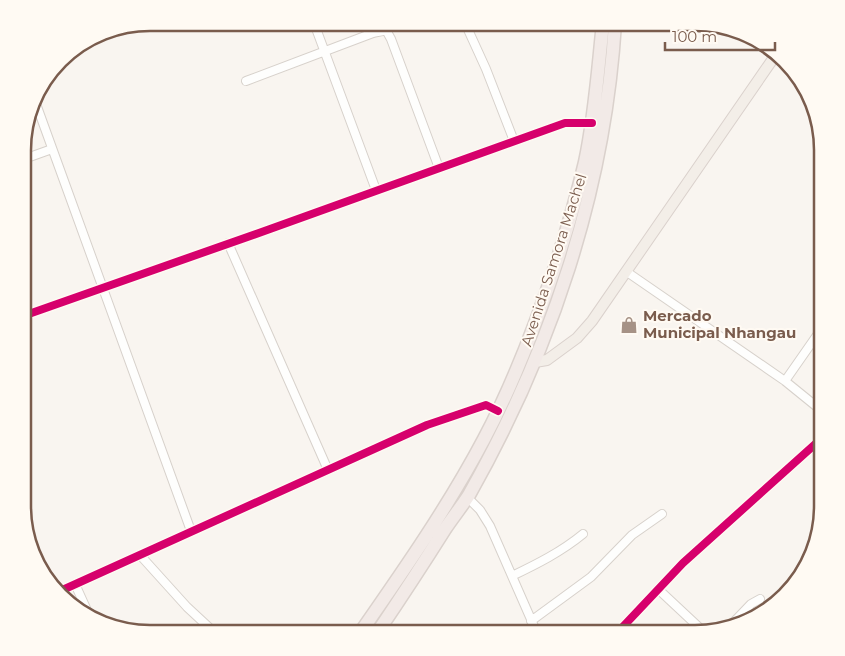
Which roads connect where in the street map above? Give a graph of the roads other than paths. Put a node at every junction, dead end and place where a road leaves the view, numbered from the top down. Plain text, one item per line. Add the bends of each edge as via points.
1 (317, 31) edge
2 (380, 31) edge
3 (387, 31) edge
4 (469, 32) edge
5 (602, 32) edge
6 (615, 32) edge
7 (324, 51) junction
8 (772, 60) edge
9 (246, 81) dead end
10 (38, 111) edge
11 (592, 123) junction
12 (514, 141) junction
13 (52, 149) junction
14 (31, 156) edge
15 (439, 168) junction
16 (376, 190) junction
17 (228, 243) junction
18 (627, 272) junction
19 (102, 288) junction
20 (31, 313) edge
21 (813, 340) edge
22 (535, 362) junction
23 (785, 381) junction
24 (813, 404) edge
25 (498, 411) junction
26 (813, 448) edge
27 (328, 470) junction
28 (467, 497) junction
29 (662, 514) dead end
30 (191, 531) junction
31 (583, 534) dead end
32 (140, 555) junction
33 (512, 576) junction
34 (75, 584) junction
35 (65, 589) edge
36 (658, 589) junction
37 (760, 599) dead end
38 (84, 604) edge
39 (739, 616) edge
40 (531, 621) junction
41 (205, 624) edge
42 (366, 624) edge
43 (383, 624) edge
44 (533, 625) edge
45 (625, 625) edge
46 (696, 625) edge

1 - 7 street
2 - 7 street
3 - 15 street
4 - 12 street
5 - 11 highway, Avenida Samora Machel
6 - 22 highway, Avenida Samora Machel via 604,128 590,196 556,308
7 - 9 street
7 - 16 street
8 - 18 main road
10 - 13 street
11 - 12 street via 565,123
11 - 25 highway, Avenida Samora Machel via 571,216 542,307
12 - 15 street
13 - 14 street
13 - 19 street
15 - 16 street
16 - 17 street
17 - 19 street
17 - 27 street
18 - 22 main road via 577,338 547,360
18 - 23 street
19 - 20 street
19 - 30 street
21 - 23 street
22 - 28 highway, Avenida Samora Machel
23 - 24 street
25 - 27 street via 486,405 427,425
25 - 42 highway, Avenida Samora Machel via 454,493
26 - 36 street
27 - 30 street
28 - 33 street via 490,526
28 - 43 highway, Avenida Samora Machel
29 - 40 street via 632,535 591,577
30 - 32 street
31 - 33 street via 572,544
32 - 34 street
32 - 41 street
33 - 40 street
34 - 35 street
34 - 38 street
36 - 45 street
36 - 46 street
37 - 39 street
40 - 44 street

